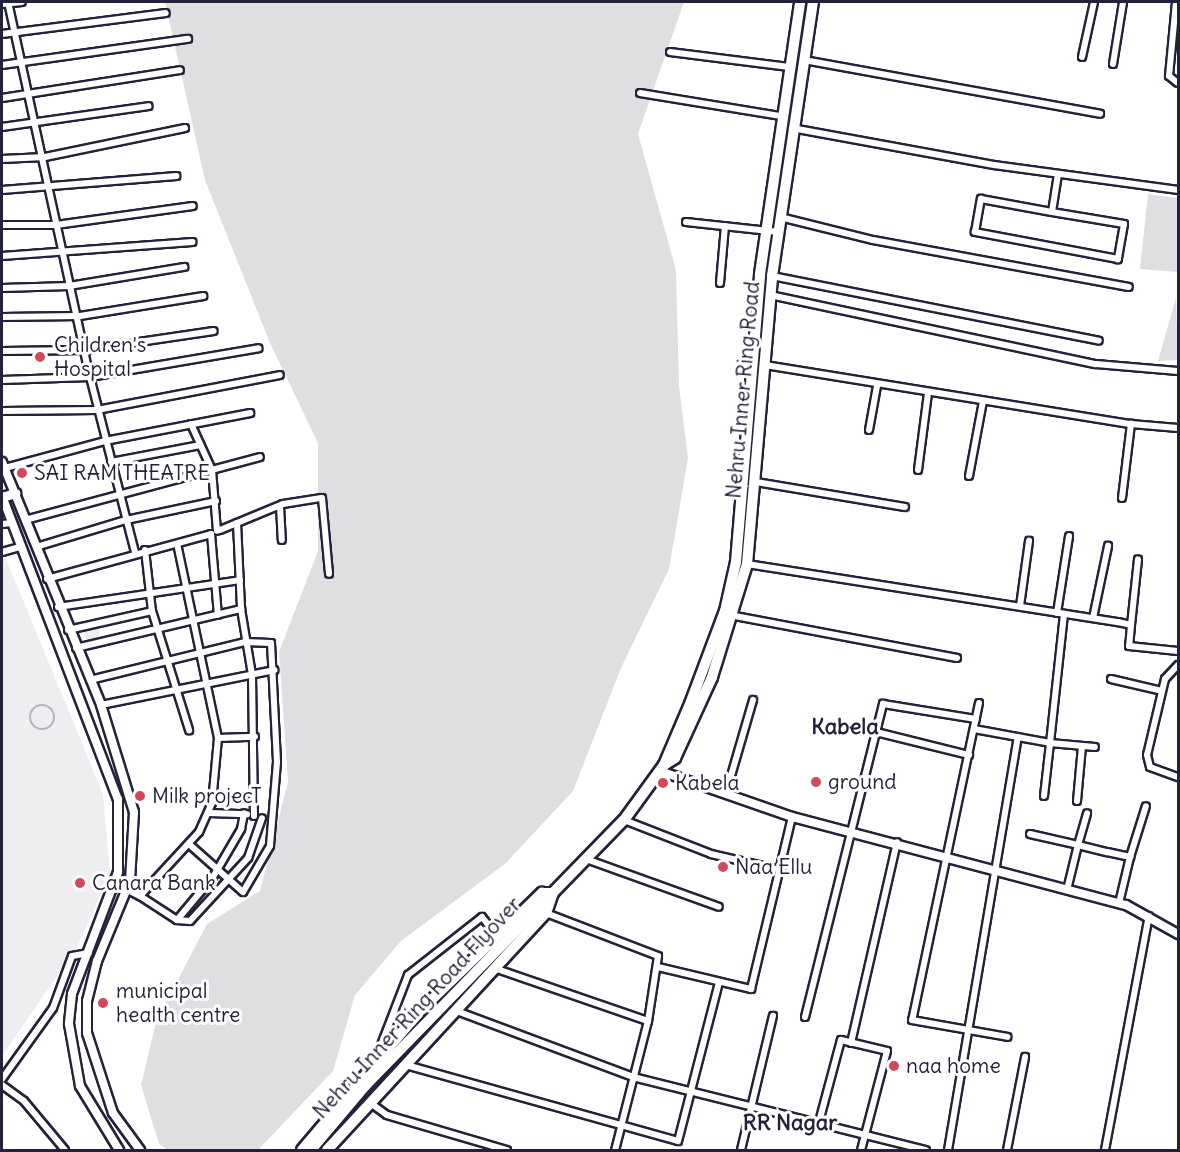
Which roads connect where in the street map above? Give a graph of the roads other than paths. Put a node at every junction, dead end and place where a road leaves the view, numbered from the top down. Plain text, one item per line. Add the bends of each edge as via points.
1 (22, 2) edge
2 (800, 2) edge
3 (813, 2) edge
4 (1094, 2) edge
5 (1123, 2) edge
6 (1176, 2) edge
7 (6, 3) edge
8 (166, 13) dead end
9 (12, 33) junction
10 (2, 34) edge
11 (188, 39) dead end
12 (670, 52) dead end
13 (1082, 57) dead end
14 (803, 60) junction
15 (19, 64) junction
16 (1113, 64) dead end
17 (2, 65) edge
18 (789, 67) junction
19 (180, 70) dead end
20 (1179, 83) edge
21 (640, 93) dead end
22 (25, 97) junction
23 (2, 98) edge
24 (149, 106) dead end
25 (1100, 114) dead end
26 (781, 116) junction
27 (32, 125) junction
28 (2, 127) edge
29 (792, 127) junction
30 (185, 128) dead end
31 (45, 157) junction
32 (2, 159) edge
33 (1058, 174) junction
34 (176, 176) dead end
35 (50, 189) junction
36 (2, 190) edge
37 (1179, 190) edge
38 (193, 206) dead end
39 (1052, 212) junction
40 (780, 217) junction
41 (686, 222) dead end
42 (2, 225) edge
43 (56, 225) junction
44 (725, 226) junction
45 (765, 231) junction
46 (778, 232) junction
47 (192, 242) dead end
48 (62, 255) junction
49 (2, 256) edge
50 (184, 267) dead end
51 (772, 276) junction
52 (720, 283) dead end
53 (69, 286) junction
54 (1129, 287) dead end
55 (2, 288) edge
56 (770, 295) junction
57 (202, 296) dead end
58 (80, 316) junction
59 (2, 318) edge
60 (214, 332) dead end
61 (1099, 341) dead end
62 (258, 348) dead end
63 (85, 350) junction
64 (2, 351) edge
65 (765, 365) junction
66 (1179, 370) edge
67 (280, 375) dead end
68 (90, 377) junction
69 (2, 380) edge
70 (877, 386) junction
71 (928, 393) junction
72 (983, 401) junction
73 (97, 410) junction
74 (2, 411) edge
75 (250, 413) dead end
76 (191, 424) junction
77 (1131, 424) junction
78 (1179, 428) edge
79 (869, 430) dead end
80 (105, 441) junction
81 (200, 445) junction
82 (260, 457) dead end
83 (111, 462) junction
84 (3, 465) edge
85 (212, 470) junction
86 (918, 470) dead end
87 (969, 476) dead end
88 (756, 482) junction
89 (118, 492) junction
90 (15, 493) junction
91 (2, 497) edge
92 (1122, 498) dead end
93 (216, 501) junction
94 (279, 506) junction
95 (905, 507) dead end
96 (126, 519) junction
97 (25, 520) junction
98 (237, 522) junction
99 (12, 524) junction
100 (2, 525) edge
101 (220, 530) junction
102 (211, 534) junction
103 (1069, 536) dead end
104 (282, 540) dead end
105 (1029, 541) dead end
106 (177, 544) junction
107 (1108, 546) dead end
108 (19, 547) junction
109 (36, 547) junction
110 (145, 550) junction
111 (2, 552) edge
112 (135, 552) junction
113 (1138, 559) dead end
114 (747, 564) junction
115 (329, 574) dead end
116 (47, 580) junction
117 (240, 580) junction
118 (215, 586) junction
119 (183, 591) junction
120 (153, 595) junction
121 (1020, 606) junction
122 (58, 607) junction
123 (241, 609) junction
124 (152, 611) junction
125 (1060, 613) junction
126 (218, 615) junction
127 (735, 616) junction
128 (1093, 618) junction
129 (191, 622) junction
130 (1131, 625) junction
131 (68, 630) junction
132 (158, 630) junction
133 (245, 642) junction
134 (76, 648) junction
135 (1179, 651) edge
136 (200, 652) junction
137 (957, 658) dead end
138 (170, 661) junction
139 (1179, 665) edge
140 (274, 670) junction
141 (252, 675) junction
142 (1111, 679) dead end
143 (90, 680) junction
144 (206, 685) junction
145 (179, 689) junction
146 (1162, 691) junction
147 (753, 700) dead end
148 (979, 704) dead end
149 (101, 705) junction
150 (976, 719) junction
151 (974, 729) junction
152 (189, 730) dead end
153 (876, 732) junction
154 (255, 737) junction
155 (1018, 737) junction
156 (218, 738) junction
157 (1050, 743) junction
158 (1082, 746) junction
159 (1095, 747) dead end
160 (969, 755) junction
161 (662, 768) junction
162 (1179, 777) edge
163 (726, 793) junction
164 (1044, 796) dead end
165 (1077, 801) dead end
166 (1146, 806) dead end
167 (209, 813) junction
168 (244, 813) junction
169 (1087, 813) dead end
170 (254, 816) junction
171 (792, 817) junction
172 (262, 818) junction
173 (624, 820) junction
174 (274, 821) junction
175 (848, 832) junction
176 (1030, 834) dead end
177 (898, 842) junction
178 (189, 844) junction
179 (1078, 845) junction
180 (1130, 857) junction
181 (947, 858) junction
182 (585, 859) junction
183 (218, 868) junction
184 (994, 869) junction
185 (781, 870) junction
186 (229, 884) junction
187 (126, 889) junction
188 (1067, 890) junction
189 (553, 893) junction
190 (140, 896) junction
191 (1119, 903) junction
192 (719, 907) dead end
193 (544, 909) junction
194 (1149, 916) junction
195 (177, 920) junction
196 (1179, 934) edge
197 (497, 936) junction
198 (88, 953) junction
199 (658, 967) junction
200 (494, 968) junction
201 (719, 982) junction
202 (454, 1010) junction
203 (773, 1016) dead end
204 (805, 1017) dead end
205 (648, 1021) junction
206 (968, 1031) junction
207 (1008, 1037) dead end
208 (851, 1042) junction
209 (1025, 1057) dead end
210 (376, 1058) junction
211 (402, 1064) junction
212 (633, 1077) junction
213 (2, 1079) edge
214 (2, 1085) edge
215 (691, 1091) junction
216 (369, 1102) junction
217 (752, 1105) junction
218 (819, 1122) junction
219 (621, 1128) junction
220 (865, 1135) junction
221 (65, 1150) edge
222 (119, 1150) edge
223 (140, 1150) edge
224 (302, 1150) edge
225 (311, 1150) edge
226 (327, 1150) edge
227 (507, 1150) edge
228 (615, 1150) edge
229 (741, 1150) edge
230 (861, 1150) edge
231 (926, 1150) edge
232 (948, 1150) edge
233 (1007, 1150) edge
234 (1106, 1150) edge

1 - 7 street
2 - 18 main road, Nehru Inner Ring Road
3 - 14 main road, Nehru Inner Ring Road
4 - 13 street
5 - 16 street
6 - 20 street via 1169,76
7 - 9 street
8 - 9 street
9 - 10 street
9 - 15 street
11 - 15 street
12 - 18 street
14 - 25 street
14 - 29 main road, Nehru Inner Ring Road
15 - 17 street
15 - 22 street
18 - 26 main road, Nehru Inner Ring Road
19 - 22 street
21 - 26 street
22 - 23 street
22 - 27 street
24 - 27 street
26 - 45 main road, Nehru Inner Ring Road
27 - 28 street
27 - 31 street
29 - 33 street
29 - 40 main road, Nehru Inner Ring Road
30 - 31 street
31 - 32 street
31 - 35 street
33 - 37 street
33 - 39 street
34 - 35 street
35 - 36 street
35 - 43 street
38 - 43 street
39 - 39 street via 981,199 975,232 1118,259 1124,224
40 - 46 main road, Nehru Inner Ring Road
40 - 54 street via 873,240
41 - 44 street
42 - 43 street
43 - 48 street
44 - 45 street
44 - 52 street
45 - 46 street
45 - 161 main road, Nehru Inner Ring Road via 736,562 717,632
46 - 51 main road, Nehru Inner Ring Road
47 - 48 street
48 - 49 street
48 - 53 street
50 - 53 street
51 - 56 main road, Nehru Inner Ring Road
51 - 61 street
53 - 55 street
53 - 58 street
56 - 65 main road, Nehru Inner Ring Road
56 - 66 street via 1096,364
57 - 58 street
58 - 59 street
58 - 63 street
60 - 63 street
62 - 68 street
63 - 64 street
63 - 68 street
65 - 70 street
65 - 88 main road, Nehru Inner Ring Road
67 - 73 street
68 - 69 street
68 - 73 street
70 - 71 street
70 - 79 street
71 - 72 street
71 - 86 street
72 - 77 street
72 - 87 street
73 - 74 street
73 - 80 street
75 - 76 street
76 - 80 street
76 - 81 street
77 - 78 street
77 - 92 street
80 - 83 street
80 - 84 street
81 - 83 street
81 - 85 street
82 - 85 street
83 - 89 street
84 - 90 street
85 - 89 street
85 - 93 street
88 - 95 street
88 - 114 main road, Nehru Inner Ring Road
89 - 96 street
89 - 97 street
90 - 91 main road
90 - 97 street
91 - 99 street
93 - 96 street
93 - 101 street
94 - 98 street
94 - 104 street
94 - 115 street via 324,500
96 - 109 street
96 - 112 street
97 - 109 street
98 - 101 street
98 - 117 street
99 - 100 street
99 - 108 street
101 - 102 street
102 - 106 street
102 - 118 street
103 - 125 street
105 - 121 street
106 - 110 street
106 - 119 street
107 - 128 street
108 - 111 street
108 - 198 street via 118,799 120,861
109 - 116 street
110 - 112 street
110 - 120 street
112 - 116 street
113 - 130 street
114 - 121 street
114 - 127 main road, Nehru Inner Ring Road
116 - 122 street
117 - 118 street
117 - 123 street
118 - 119 street
118 - 126 street
119 - 120 street
119 - 129 street
120 - 122 street
120 - 124 street
121 - 125 street
122 - 131 street
123 - 126 street
123 - 133 street
124 - 131 street
124 - 132 street
125 - 128 street
125 - 157 street
126 - 129 street
127 - 137 street
127 - 161 main road, Nehru Inner Ring Road via 687,734 675,758
128 - 130 street
129 - 132 street
129 - 136 street
130 - 135 street via 1129,646
131 - 134 street
132 - 134 street
132 - 138 street
133 - 136 street
133 - 140 street via 269,640
133 - 141 street
134 - 143 street
136 - 138 street
136 - 144 street
138 - 143 street
138 - 145 street
139 - 146 street via 1169,671
140 - 141 street
140 - 174 street
141 - 144 street
141 - 154 street
142 - 146 street
143 - 149 street
144 - 145 street
144 - 156 street
145 - 149 street
145 - 152 street
146 - 162 street via 1148,763
147 - 163 street
148 - 150 street
149 - 187 street via 134,812 135,852
150 - 151 street
150 - 153 street via 882,704
151 - 155 street
151 - 160 street
153 - 160 street
153 - 175 street
154 - 156 street
154 - 170 street
155 - 157 street
155 - 184 street
156 - 167 street
157 - 158 street
157 - 164 street
158 - 159 street
158 - 165 street
160 - 181 street
161 - 163 street
161 - 173 main road, Nehru Inner Ring Road
163 - 171 street
166 - 180 street
167 - 168 street
167 - 178 street
168 - 170 street
168 - 183 street
169 - 179 street
170 - 172 street
171 - 175 street
171 - 185 street
172 - 174 street
172 - 186 street via 248,858
173 - 182 main road, Nehru Inner Ring Road
173 - 185 street via 711,854
174 - 186 street via 270,846 248,890 239,891
175 - 177 street
175 - 204 street
176 - 179 street
177 - 181 street
177 - 208 street
178 - 183 street
178 - 190 street
179 - 180 street
179 - 188 street
180 - 191 street
181 - 184 street
181 - 206 street via 912,1020
182 - 189 main road, Nehru Inner Ring Road
182 - 192 street
183 - 186 street
183 - 195 street
184 - 188 street
184 - 206 street
185 - 201 street via 751,989
186 - 195 street via 190,921
187 - 190 street
187 - 223 street via 97,961 87,1001 87,1033 113,1113
188 - 191 street
189 - 193 main road
189 - 197 main road via 542,893
190 - 195 street
191 - 194 street
193 - 199 street via 636,944 658,956
193 - 200 main road
193 - 225 main road, Nehru Inner Ring Road Flyover via 365,1086
194 - 196 street
194 - 234 street
197 - 210 main road
197 - 210 street via 482,917 408,975
198 - 213 street via 72,956 53,1008
198 - 222 street via 70,1011 74,1060 94,1115
199 - 201 street
199 - 205 street
200 - 202 main road
200 - 205 street
201 - 215 street
202 - 211 main road
202 - 212 street
203 - 217 street
205 - 212 street
206 - 207 street
206 - 232 street
208 - 218 street via 841,1040
208 - 220 street via 887,1051
209 - 233 street
210 - 224 main road
211 - 216 main road
211 - 219 street
212 - 215 street
212 - 219 street
214 - 221 street via 24,1101
215 - 217 street
215 - 219 street via 678,1141
216 - 226 main road
216 - 227 street via 387,1114
217 - 218 street
217 - 229 street
218 - 220 street
219 - 228 street
220 - 230 street
220 - 231 street

